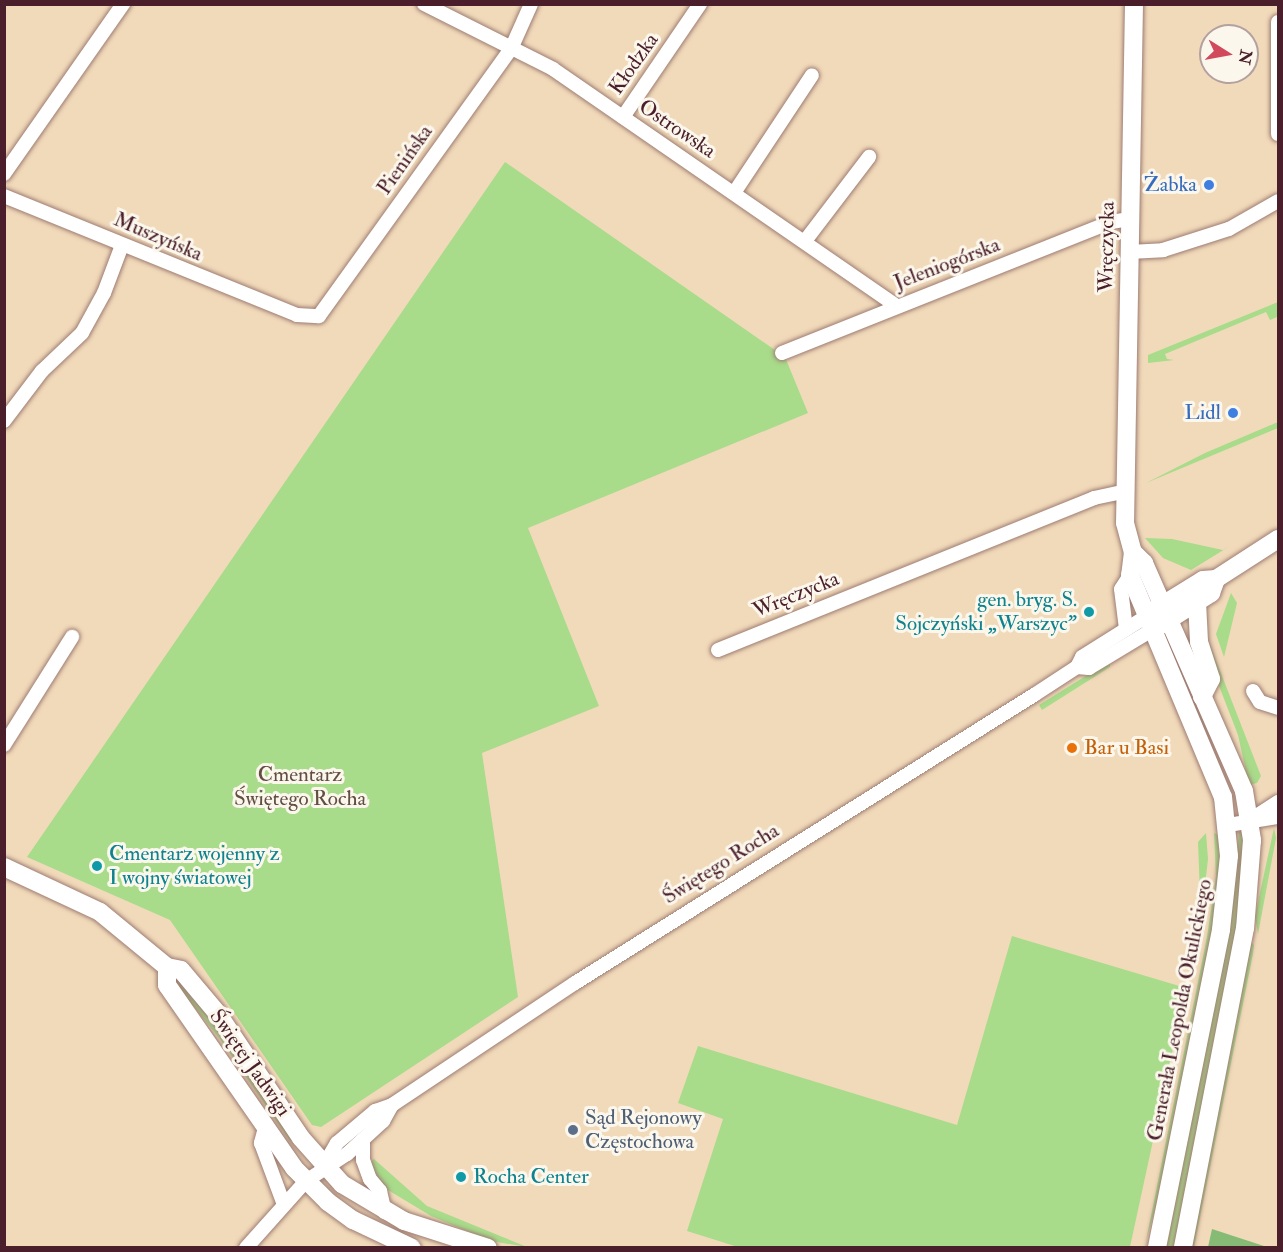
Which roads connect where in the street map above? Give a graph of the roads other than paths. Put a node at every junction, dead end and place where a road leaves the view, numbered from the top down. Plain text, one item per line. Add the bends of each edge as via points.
1 (123, 4) edge
2 (424, 4) edge
3 (531, 4) edge
4 (700, 4) edge
5 (1134, 4) edge
6 (1278, 22) edge
7 (511, 49) junction
8 (812, 75) dead end
9 (623, 117) junction
10 (1278, 134) edge
11 (869, 157) dead end
12 (4, 174) edge
13 (734, 193) junction
14 (4, 196) edge
15 (1278, 201) edge
16 (1130, 219) junction
17 (806, 241) junction
18 (122, 245) junction
19 (1129, 252) junction
20 (896, 306) junction
21 (297, 315) joint
22 (782, 353) dead end
23 (4, 420) edge
24 (1126, 491) junction
25 (1278, 539) edge
26 (1133, 552) junction
27 (1130, 574) junction
28 (1216, 579) junction
29 (1197, 602) junction
30 (1166, 613) junction
31 (1150, 623) junction
32 (1126, 629) junction
33 (72, 637) dead end
34 (718, 650) dead end
35 (1077, 667) junction
36 (1253, 692) dead end
37 (1202, 697) junction
38 (1278, 708) edge
39 (4, 745) edge
40 (1278, 802) edge
41 (1278, 818) edge
42 (1250, 820) junction
43 (1228, 825) junction
44 (4, 867) edge
45 (167, 967) junction
46 (392, 1105) junction
47 (266, 1124) junction
48 (363, 1140) junction
49 (323, 1167) junction
50 (306, 1181) junction
51 (284, 1205) junction
52 (385, 1212) junction
53 (246, 1248) edge
54 (412, 1248) edge
55 (488, 1248) edge
56 (1156, 1248) edge
57 (1183, 1248) edge

1 - 12 street
2 - 7 street, Ostrowska
3 - 7 street, Pienińska
4 - 9 street, Kłodzka
5 - 16 main road, Wręczycka
6 - 10 street
7 - 9 street, Ostrowska via 552,69
7 - 21 street, Pienińska via 335,297 319,316
8 - 13 street
9 - 13 street, Ostrowska
11 - 17 street
13 - 17 street, Ostrowska
14 - 18 street, Muszyńska
15 - 19 street via 1229,229 1162,250
16 - 19 main road, Wręczycka
16 - 20 street, Jeleniogórska via 1120,219
17 - 20 street, Ostrowska
18 - 21 street, Muszyńska
18 - 23 street via 104,293 82,333 42,371
19 - 24 main road, Wręczycka
20 - 22 street, Jeleniogórska
24 - 26 main road, Wręczycka via 1125,523
24 - 34 street, Wręczycka via 1094,498
25 - 28 main road, Świętego Rocha
26 - 27 main road, Wręczycka
26 - 30 main road, Wręczycka via 1144,563
27 - 31 main road, Wręczycka
27 - 32 street via 1121,589
28 - 29 main road, Świętego Rocha via 1211,593
28 - 30 main road, Świętego Rocha via 1203,580
29 - 30 main road, Świętego Rocha
29 - 37 main road via 1199,642 1211,679
30 - 31 main road, Świętego Rocha
30 - 37 main road
31 - 32 street, Świętego Rocha
31 - 35 street, Świętego Rocha via 1089,668
31 - 43 main road, Generała Leopolda Okulickiego via 1223,797
32 - 35 street, Świętego Rocha via 1082,657
33 - 39 street
35 - 46 street, Świętego Rocha via 575,982
36 - 38 street via 1260,702
37 - 42 main road via 1244,791
40 - 42 street
41 - 42 street
42 - 43 street
42 - 57 main road via 1252,876 1245,928
43 - 56 main road, Generała Leopolda Okulickiego via 1223,919
44 - 45 main road, Świętej Jadwigi via 100,912
45 - 47 main road, Świętej Jadwigi via 168,985
45 - 49 main road, Świętej Jadwigi via 181,970 196,986
46 - 48 street, Świętego Rocha via 383,1121
46 - 49 street, Świętego Rocha via 375,1111 344,1136
47 - 50 main road, Świętej Jadwigi
47 - 51 street via 261,1143
48 - 49 street, Świętego Rocha
48 - 52 street via 363,1160 370,1179 381,1191
49 - 50 street, Świętego Rocha
49 - 52 main road, Świętej Jadwigi
50 - 51 street, Świętego Rocha
50 - 54 main road, Świętej Jadwigi via 353,1220
51 - 53 street, Świętego Rocha
52 - 55 main road, Świętej Jadwigi

